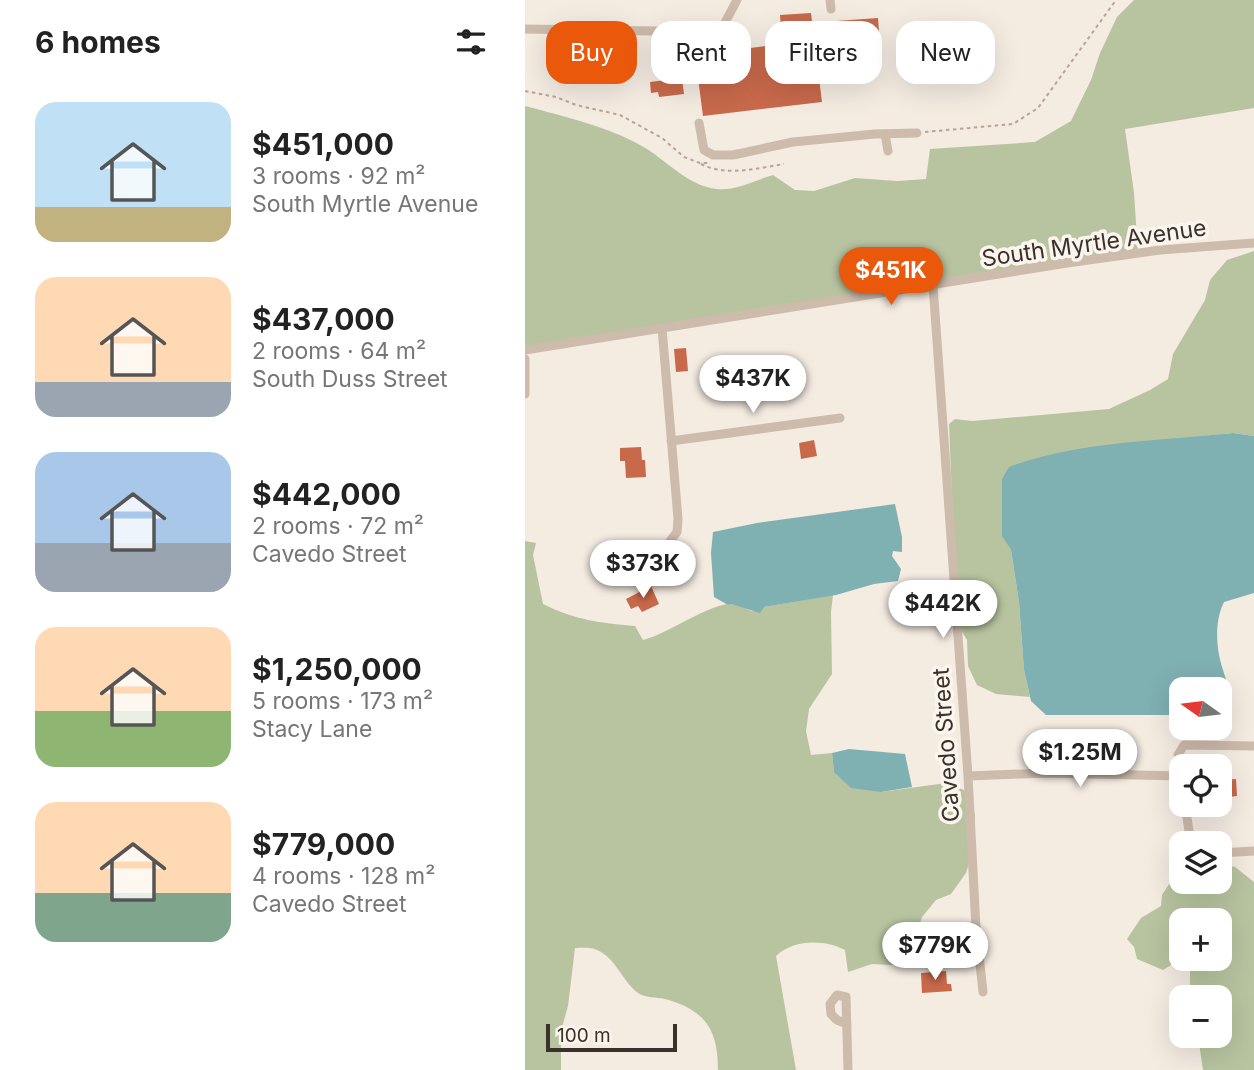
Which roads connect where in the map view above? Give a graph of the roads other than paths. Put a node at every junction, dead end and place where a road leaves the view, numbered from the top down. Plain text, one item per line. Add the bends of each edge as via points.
1 (737, 0) edge
2 (525, 29) edge
3 (699, 124) dead end
4 (917, 132) road end
5 (885, 134) junction
6 (888, 150) dead end
7 (1254, 243) edge
8 (933, 285) junction
9 (662, 328) junction
10 (525, 350) edge
11 (525, 359) edge
12 (525, 394) edge
13 (840, 418) dead end
14 (671, 441) junction
15 (613, 559) dead end
16 (1254, 746) edge
17 (1179, 754) edge
18 (968, 776) junction
19 (1169, 778) edge
20 (1254, 851) edge
21 (1232, 852) edge
22 (983, 992) dead end
23 (847, 1024) dead end
24 (848, 1070) edge

1 - 2 street via 720,32
3 - 5 street via 704,150 713,155
4 - 5 street
5 - 6 street
7 - 8 street, South Myrtle Avenue via 1160,250
8 - 9 street, South Myrtle Avenue
8 - 18 street, Cavedo Street
9 - 10 street, South Myrtle Avenue
9 - 14 street
11 - 12 street
13 - 14 street
14 - 15 street via 678,519 674,538 668,544
16 - 17 street via 1184,745
18 - 19 street via 1045,773
18 - 22 street, Cavedo Street
20 - 21 street
23 - 24 street

